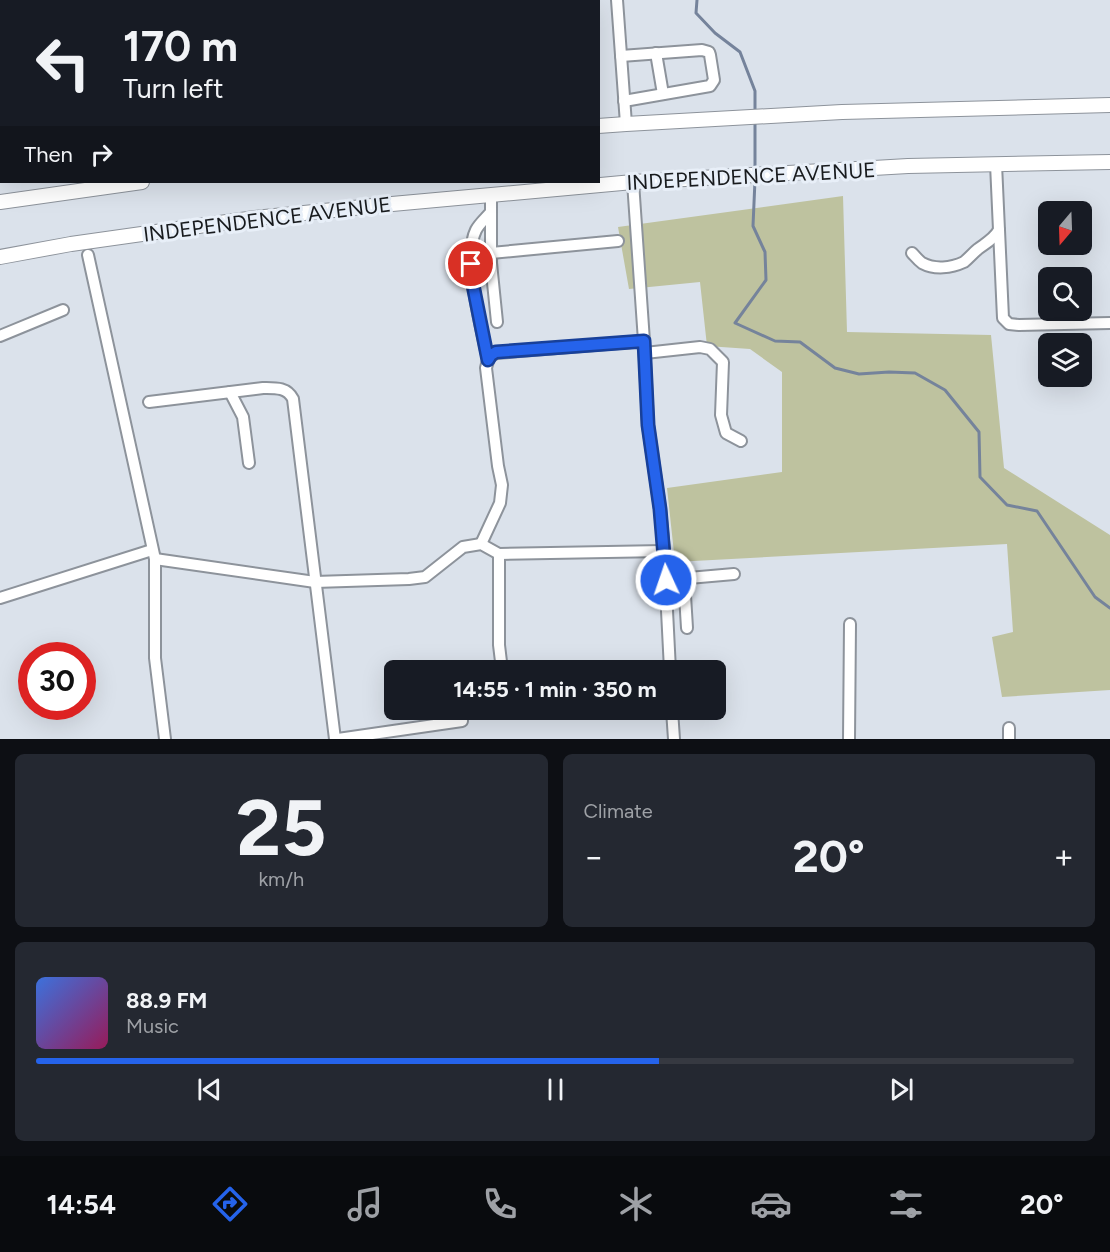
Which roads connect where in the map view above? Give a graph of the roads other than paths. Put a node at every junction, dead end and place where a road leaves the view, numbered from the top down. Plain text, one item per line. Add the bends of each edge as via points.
1 (617, 0) edge
2 (656, 53) junction
3 (621, 56) junction
4 (663, 94) junction
5 (624, 101) junction
6 (1110, 105) edge
7 (626, 124) junction
8 (600, 126) edge
9 (1110, 162) edge
10 (996, 164) junction
11 (633, 182) junction
12 (135, 183) edge
13 (491, 195) junction
14 (0, 202) edge
15 (491, 212) junction
16 (999, 230) junction
17 (618, 241) dead end
18 (912, 252) dead end
19 (491, 253) junction
20 (88, 255) dead end
21 (0, 257) edge
22 (63, 310) dead end
23 (497, 321) dead end
24 (1110, 323) edge
25 (0, 336) edge
26 (644, 341) junction
27 (645, 353) junction
28 (488, 360) junction
29 (230, 392) junction
30 (149, 402) dead end
31 (741, 441) dead end
32 (249, 463) dead end
33 (481, 544) junction
34 (664, 551) junction
35 (154, 554) junction
36 (499, 554) junction
37 (734, 574) dead end
38 (684, 579) junction
39 (666, 580) junction
40 (315, 582) junction
41 (0, 598) edge
42 (849, 624) dead end
43 (687, 628) dead end
44 (501, 660) edge
45 (670, 660) edge
46 (673, 720) edge
47 (462, 721) dead end
48 (165, 739) edge
49 (336, 739) edge
50 (674, 739) edge
51 (849, 739) edge

1 - 3 street
2 - 3 street
2 - 4 street
2 - 4 street via 702,50 710,55 714,80 710,86
3 - 5 street
4 - 5 street
5 - 7 street
6 - 7 main road via 842,112
7 - 8 main road
9 - 10 main road, INDEPENDENCE AVENUE
10 - 11 main road, INDEPENDENCE AVENUE
10 - 16 street
11 - 13 main road, INDEPENDENCE AVENUE
11 - 26 street
12 - 14 main road
13 - 15 street
13 - 21 main road, INDEPENDENCE AVENUE via 255,218
15 - 19 street
15 - 28 street via 476,229 470,247 472,280
16 - 18 street via 972,256 950,267 921,262
16 - 24 street via 1003,318 1009,324
17 - 19 street
19 - 23 street
20 - 35 street
22 - 25 street
26 - 27 street
26 - 28 street via 496,352
27 - 31 street via 710,349 723,362 721,415 726,433
27 - 34 street via 648,425
28 - 33 street via 502,485 500,503
29 - 30 street
29 - 32 street via 243,417
29 - 40 street via 281,389 293,399
33 - 36 street
33 - 40 street via 463,548 426,577
34 - 36 street
34 - 39 street
35 - 40 street
35 - 41 street
35 - 48 street via 155,658
36 - 44 street
37 - 38 street
38 - 39 street
38 - 43 street
39 - 45 street
40 - 49 street
42 - 51 street
46 - 50 street
47 - 49 street

